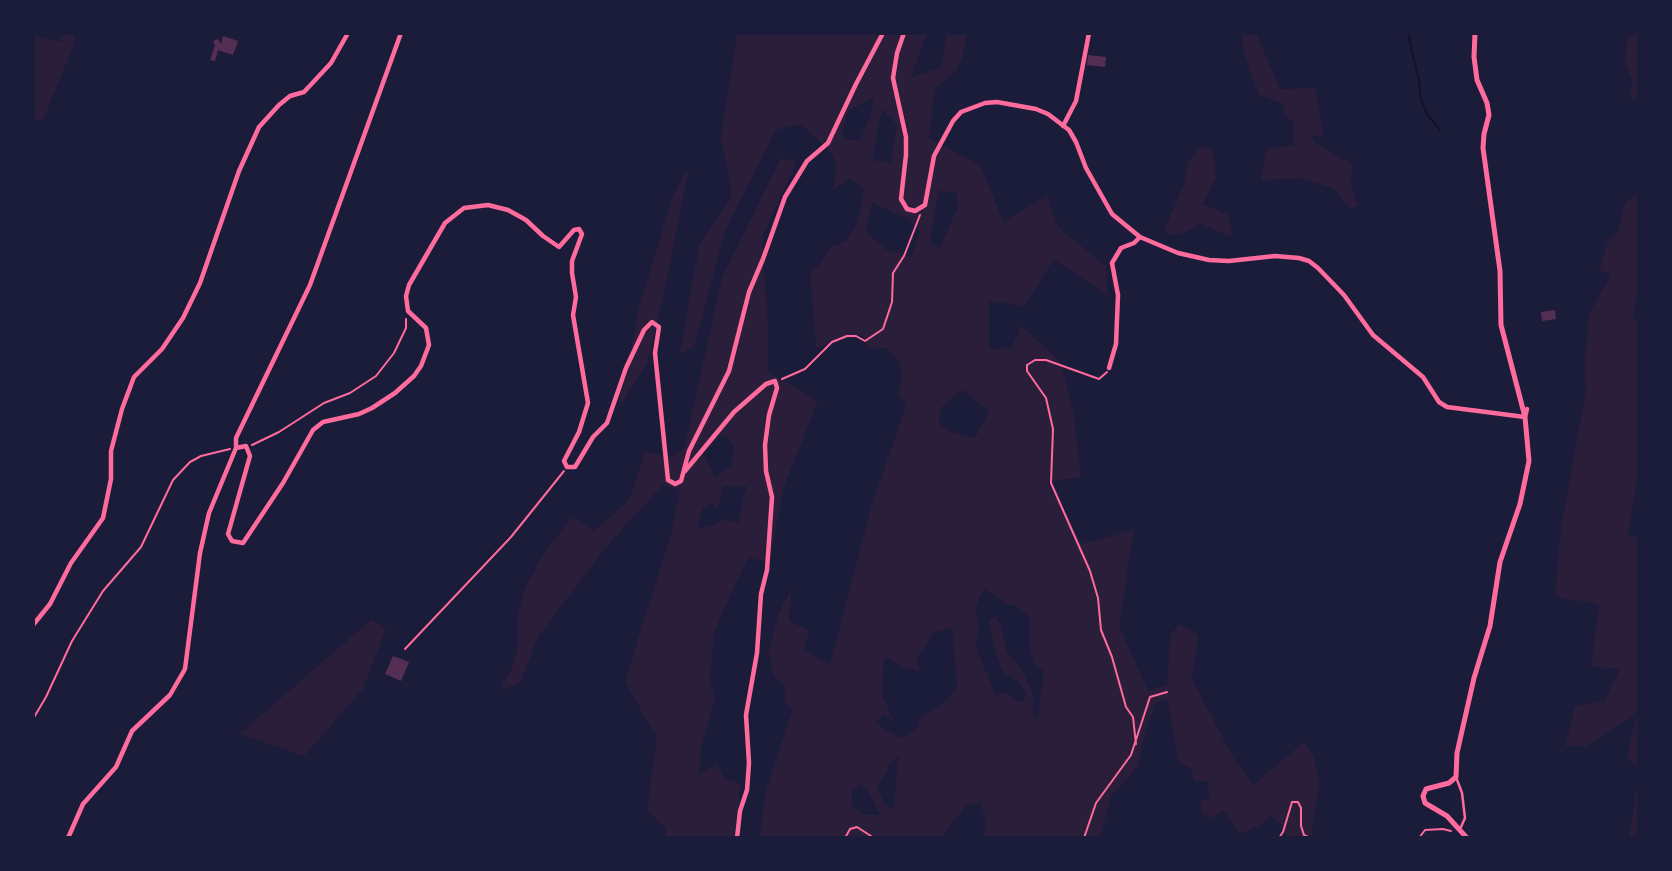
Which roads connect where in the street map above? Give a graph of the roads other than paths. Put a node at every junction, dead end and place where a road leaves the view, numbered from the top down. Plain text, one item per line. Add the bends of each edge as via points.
1 (348, 33) edge
2 (401, 33) edge
3 (883, 33) edge
4 (904, 33) edge
5 (1089, 33) edge
6 (1475, 33) edge
7 (1063, 126) junction
8 (1140, 237) junction
9 (1109, 368) road end
10 (1527, 409) dead end
11 (1525, 417) junction
12 (236, 448) junction
13 (685, 471) junction
14 (33, 625) edge
15 (1456, 777) junction
16 (1460, 828) junction
17 (1466, 837) edge
18 (68, 838) edge
19 (737, 838) edge

1 - 14 street via 331,63 304,92 279,104 259,127 201,283 162,349 134,377 111,451 103,518
2 - 12 street via 310,285 236,438
3 - 13 street via 828,143 807,161 785,197 749,292 729,371 689,451
4 - 7 street via 894,78 906,137 901,199 907,209 915,211 925,205 934,156 961,112 985,103 1003,103 1036,109
5 - 7 street via 1076,101
6 - 11 street via 1477,80 1489,115 1483,148 1500,271 1501,325
7 - 8 street via 1076,142 1112,214
8 - 9 street via 1121,248 1112,264 1117,306
8 - 11 street via 1209,260 1289,256 1309,261 1337,287 1373,335 1423,377 1439,402 1447,407
10 - 11 street
11 - 15 street via 1530,461 1500,562 1490,626 1457,753
12 - 13 street via 246,446 250,456 228,534 232,541 243,543 313,430 323,422 379,404 410,381 421,366 429,345 426,328 408,311 409,285 438,232 454,214 488,205 526,220 559,247 574,230 583,234 572,261 573,315 588,403 564,461 567,467 575,467 607,423 626,368 652,322 659,327 655,353 668,480 681,481
12 - 18 street via 204,532 185,669 170,695 132,731 116,767 83,804
13 - 19 street via 734,412 766,384 775,382 765,445 772,497 767,570 746,715 749,763
15 - 16 street via 1465,818
15 - 16 street via 1426,789 1423,796 1425,803
16 - 17 street

